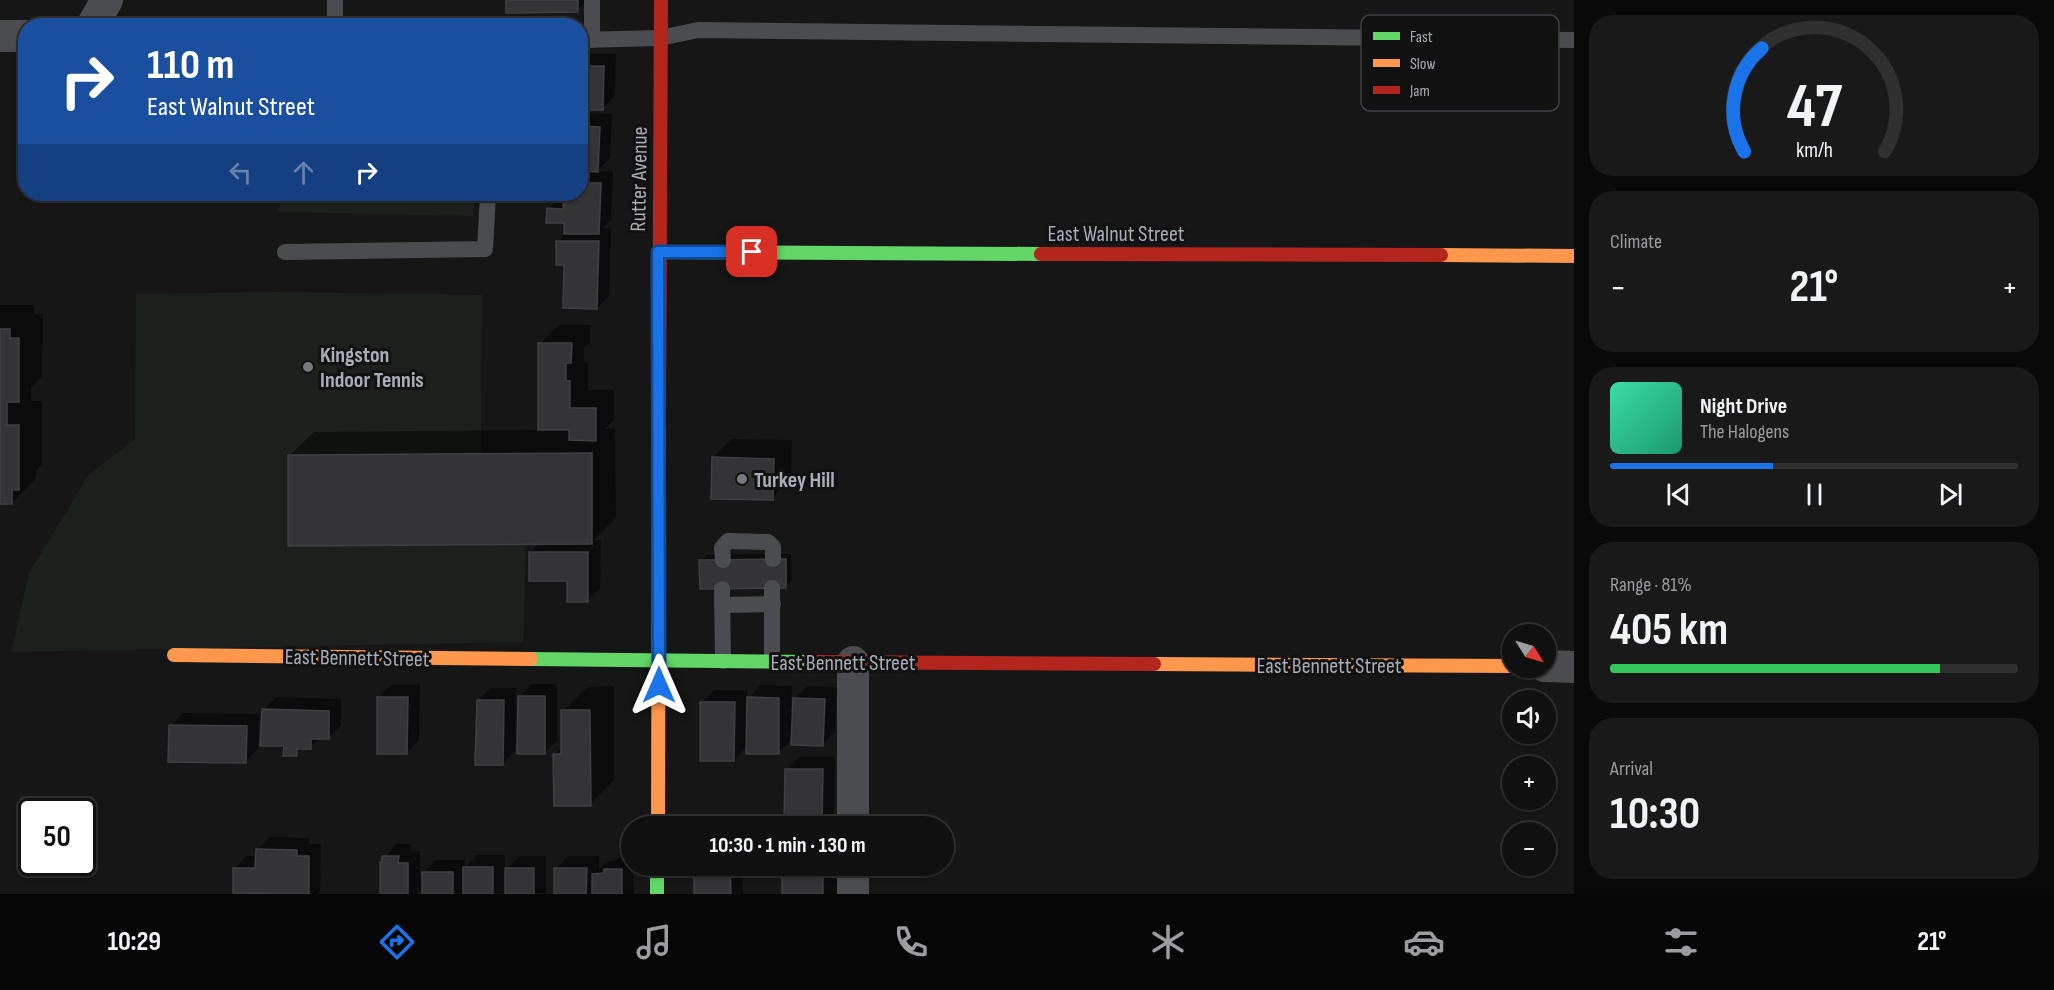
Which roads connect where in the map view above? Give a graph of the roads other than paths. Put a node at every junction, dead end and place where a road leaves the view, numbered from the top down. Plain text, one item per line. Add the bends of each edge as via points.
1 (107, 0) edge
2 (335, 0) edge
3 (592, 0) edge
4 (661, 0) edge
5 (97, 18) edge
6 (335, 18) edge
7 (588, 27) edge
8 (0, 36) edge
9 (18, 36) edge
10 (660, 38) junction
11 (1361, 38) edge
12 (588, 40) edge
13 (1559, 40) edge
14 (1574, 40) edge
15 (488, 201) edge
16 (285, 252) dead end
17 (658, 252) junction
18 (1574, 256) edge
19 (773, 559) dead end
20 (723, 560) dead end
21 (174, 655) dead end
22 (659, 661) junction
23 (723, 661) junction
24 (772, 662) junction
25 (853, 662) junction
26 (1502, 666) edge
27 (1556, 666) edge
28 (1574, 667) edge
29 (658, 816) edge
30 (853, 816) edge
31 (657, 876) edge
32 (853, 876) edge
33 (657, 894) edge
34 (853, 894) edge

1 - 5 street
2 - 6 lane
3 - 7 lane
4 - 10 street, Rutter Avenue
8 - 9 street
10 - 11 lane via 698,30
10 - 12 lane
10 - 17 street, Rutter Avenue
13 - 14 lane
15 - 16 lane via 485,249
17 - 18 street, East Walnut Street
17 - 22 street, Rutter Avenue
19 - 20 lane via 773,548 768,542 728,541 722,548
21 - 22 street, East Bennett Street
22 - 23 street, East Bennett Street
22 - 29 street, Rutter Avenue
23 - 24 street, East Bennett Street
23 - 24 lane via 722,597 773,596
24 - 25 street, East Bennett Street
25 - 26 street, East Bennett Street
25 - 30 street
27 - 28 street
31 - 33 street
32 - 34 street

